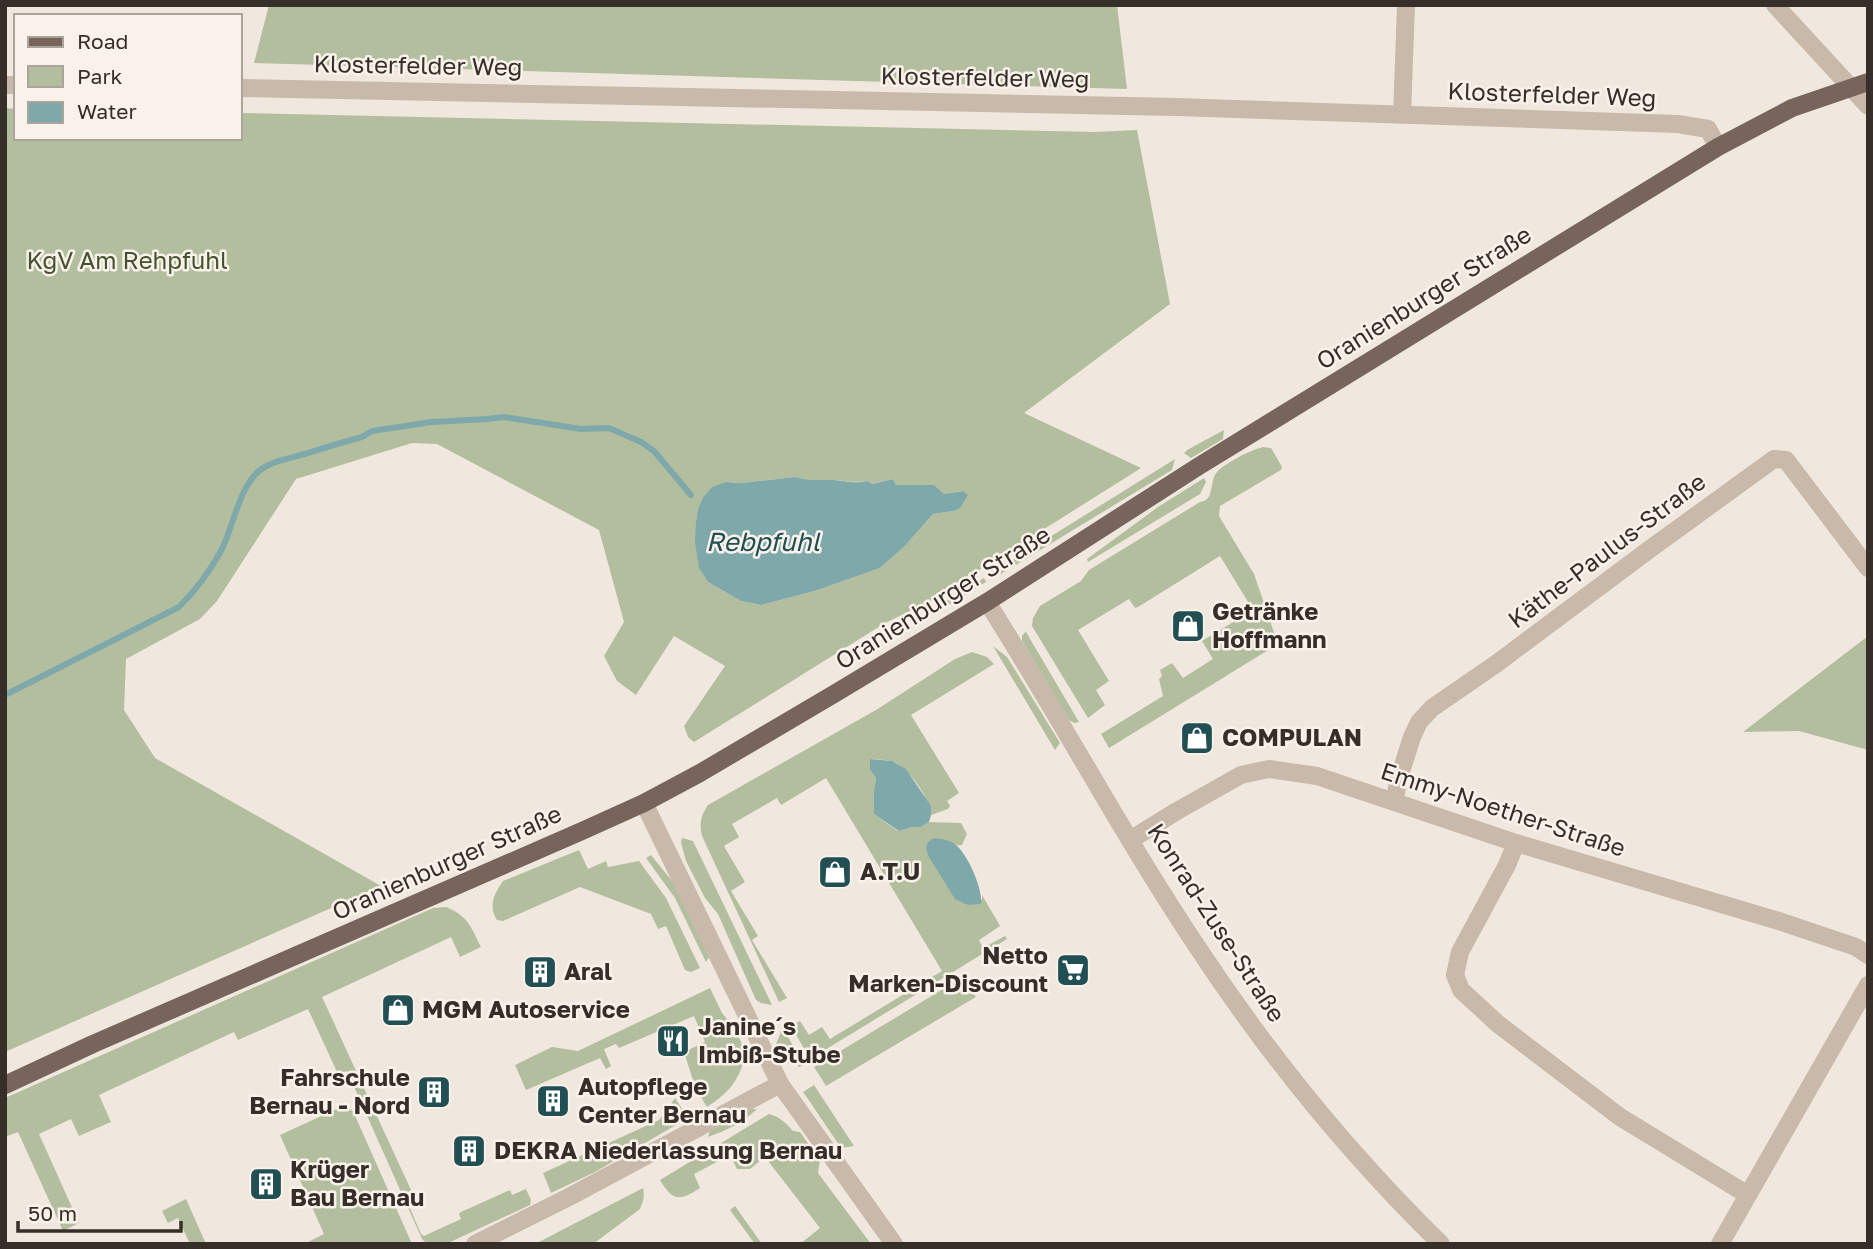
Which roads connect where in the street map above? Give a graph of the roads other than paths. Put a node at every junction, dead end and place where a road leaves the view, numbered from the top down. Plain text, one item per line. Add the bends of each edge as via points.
1 (1406, 5) edge
2 (1774, 5) edge
3 (1868, 82) edge
4 (1850, 86) junction
5 (242, 88) edge
6 (1868, 106) edge
7 (1402, 115) junction
8 (1718, 147) junction
9 (1868, 568) edge
10 (987, 601) junction
11 (1394, 802) junction
12 (644, 803) junction
13 (1130, 840) junction
14 (1516, 843) junction
15 (1868, 955) edge
16 (1868, 985) edge
17 (780, 1084) junction
18 (5, 1085) edge
19 (1748, 1195) junction
20 (475, 1244) edge
21 (894, 1244) edge
22 (1441, 1244) edge
23 (1720, 1244) edge

1 - 7 street
2 - 4 street
3 - 4 main road, Oranienburger Straße
4 - 6 street
4 - 8 main road, Oranienburger Straße via 1792,108
5 - 7 street, Klosterfelder Weg
7 - 8 street, Klosterfelder Weg via 1678,124 1707,129
8 - 10 main road, Oranienburger Straße
9 - 11 street, Käthe-Paulus-Straße via 1786,460 1774,459 1433,708 1412,737
10 - 12 main road, Oranienburger Straße
10 - 13 street, Konrad-Zuse-Straße
11 - 13 street, Emmy-Noether-Straße via 1317,776 1269,769 1241,775
11 - 14 street, Emmy-Noether-Straße
12 - 17 street
12 - 18 main road, Oranienburger Straße
13 - 22 street, Konrad-Zuse-Straße via 1277,1060 1364,1163
14 - 15 street, Emmy-Noether-Straße via 1779,920
14 - 19 street via 1460,952 1455,975 1461,990 1497,1024 1620,1117
16 - 19 street
17 - 20 street
17 - 21 street
19 - 23 street

